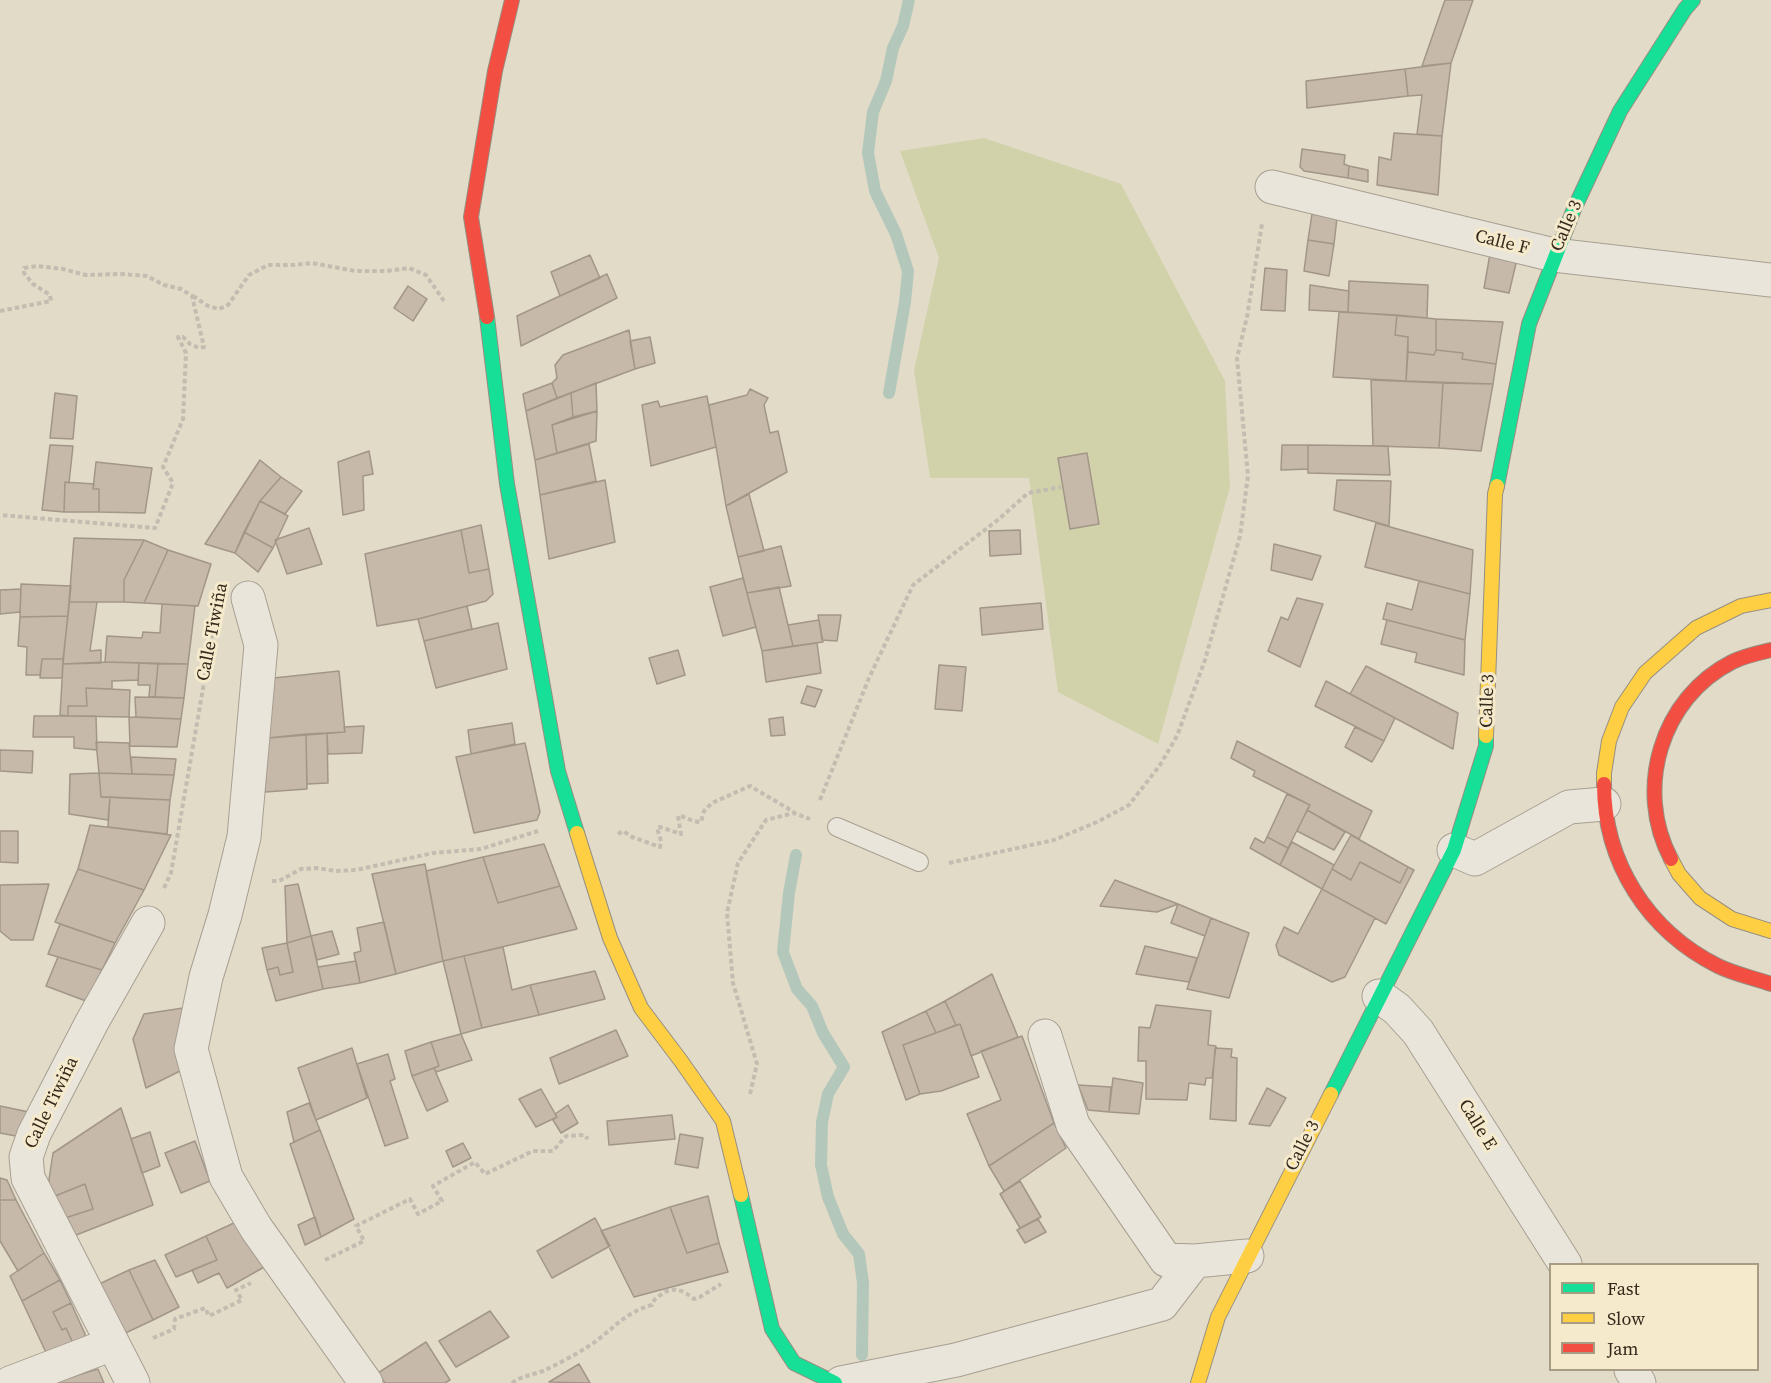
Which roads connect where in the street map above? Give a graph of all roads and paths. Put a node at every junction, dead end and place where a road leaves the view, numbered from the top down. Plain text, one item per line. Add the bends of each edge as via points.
1 (512, 0) edge
2 (1693, 0) edge
3 (1272, 187) joint
4 (1554, 255) junction
5 (1771, 280) edge
6 (192, 296) junction
7 (0, 311) edge
8 (489, 327) junction
9 (1061, 487) dead end
10 (0, 515) edge
11 (248, 598) dead end
12 (1771, 600) edge
13 (214, 624) dead end
14 (1771, 650) edge
15 (1613, 803) junction
16 (795, 813) junction
17 (573, 820) junction
18 (812, 820) junction
19 (837, 826) joint
20 (581, 846) junction
21 (1454, 850) junction
22 (919, 862) joint
23 (171, 873) dead end
24 (230, 893) junction
25 (148, 923) dead end
26 (1771, 932) edge
27 (1771, 984) edge
28 (1379, 996) junction
29 (1045, 1036) dead end
30 (723, 1121) junction
31 (588, 1139) dead end
32 (1247, 1257) junction
33 (324, 1260) dead end
34 (1195, 1261) junction
35 (1563, 1263) edge
36 (284, 1267) junction
37 (725, 1282) dead end
38 (112, 1344) junction
39 (10, 1383) edge
40 (133, 1383) edge
41 (366, 1383) edge
42 (512, 1383) edge
43 (835, 1383) edge
44 (841, 1383) edge
45 (1198, 1383) edge

1 - 8 street via 495,71 471,217
2 - 4 street, Calle 3 via 1620,111
3 - 4 street, Calle F
3 - 22 path via 1237,358 1248,476 1240,536 1205,660 1177,736 1129,805 1096,822 1054,840 953,863
4 - 5 street, Calle F
4 - 21 street, Calle 3 via 1528,324 1496,494 1486,746
6 - 7 path via 147,276 86,275 37,266 24,268 24,273 50,295 51,301
6 - 8 path via 219,309 228,305 249,275 268,265 312,263 355,271 410,268 426,275 464,323
6 - 10 path via 204,346 200,348 178,337 186,353 183,419 163,466 172,483 155,528
8 - 17 street via 507,484 558,771
9 - 18 path via 1028,493 913,585 869,678
11 - 24 street via 261,645 244,837
12 - 15 street via 1741,606 1696,628 1646,673 1622,707 1610,741 1604,773
13 - 23 path, Calle Tiwiña
14 - 26 street via 1731,662 1683,702 1665,733 1648,799 1664,846 1679,874 1700,898 1732,919
15 - 21 street via 1569,807 1475,860
15 - 27 street via 1613,845 1626,879 1653,918 1684,946 1720,967
16 - 18 path
16 - 20 path via 750,786 712,803 701,822 678,816 681,834 657,828 660,847 623,831
16 - 30 path via 766,820 738,863 727,913 733,983 757,1064 748,1103
17 - 20 street
17 - 24 path via 481,849 434,853 356,870 301,869 245,895
18 - 19 path
19 - 22 lane
20 - 30 street via 610,938 641,1008
21 - 28 street, Calle 3
24 - 36 street via 191,1049 226,1177
25 - 38 street, Calle Tiwiña via 57,1088 26,1157 28,1178
28 - 32 street, Calle 3
28 - 35 street, Calle E via 1418,1032
29 - 34 street via 1074,1125 1103,1170 1166,1260
30 - 43 street via 772,1329 794,1363
31 - 33 path via 584,1135 566,1136 553,1151 533,1151 485,1174 475,1162 433,1186 442,1201 418,1214 410,1199 356,1226 364,1241
32 - 34 street
32 - 45 street, Calle 3 via 1218,1317
34 - 44 street via 1162,1304 956,1360
36 - 38 path via 236,1290 242,1300 209,1316 205,1308 175,1319 174,1329 153,1339 147,1330
36 - 41 street
37 - 42 path via 694,1299 680,1289 668,1290 652,1305 619,1321 589,1346
38 - 39 street
38 - 40 street, Calle Tiwiña

